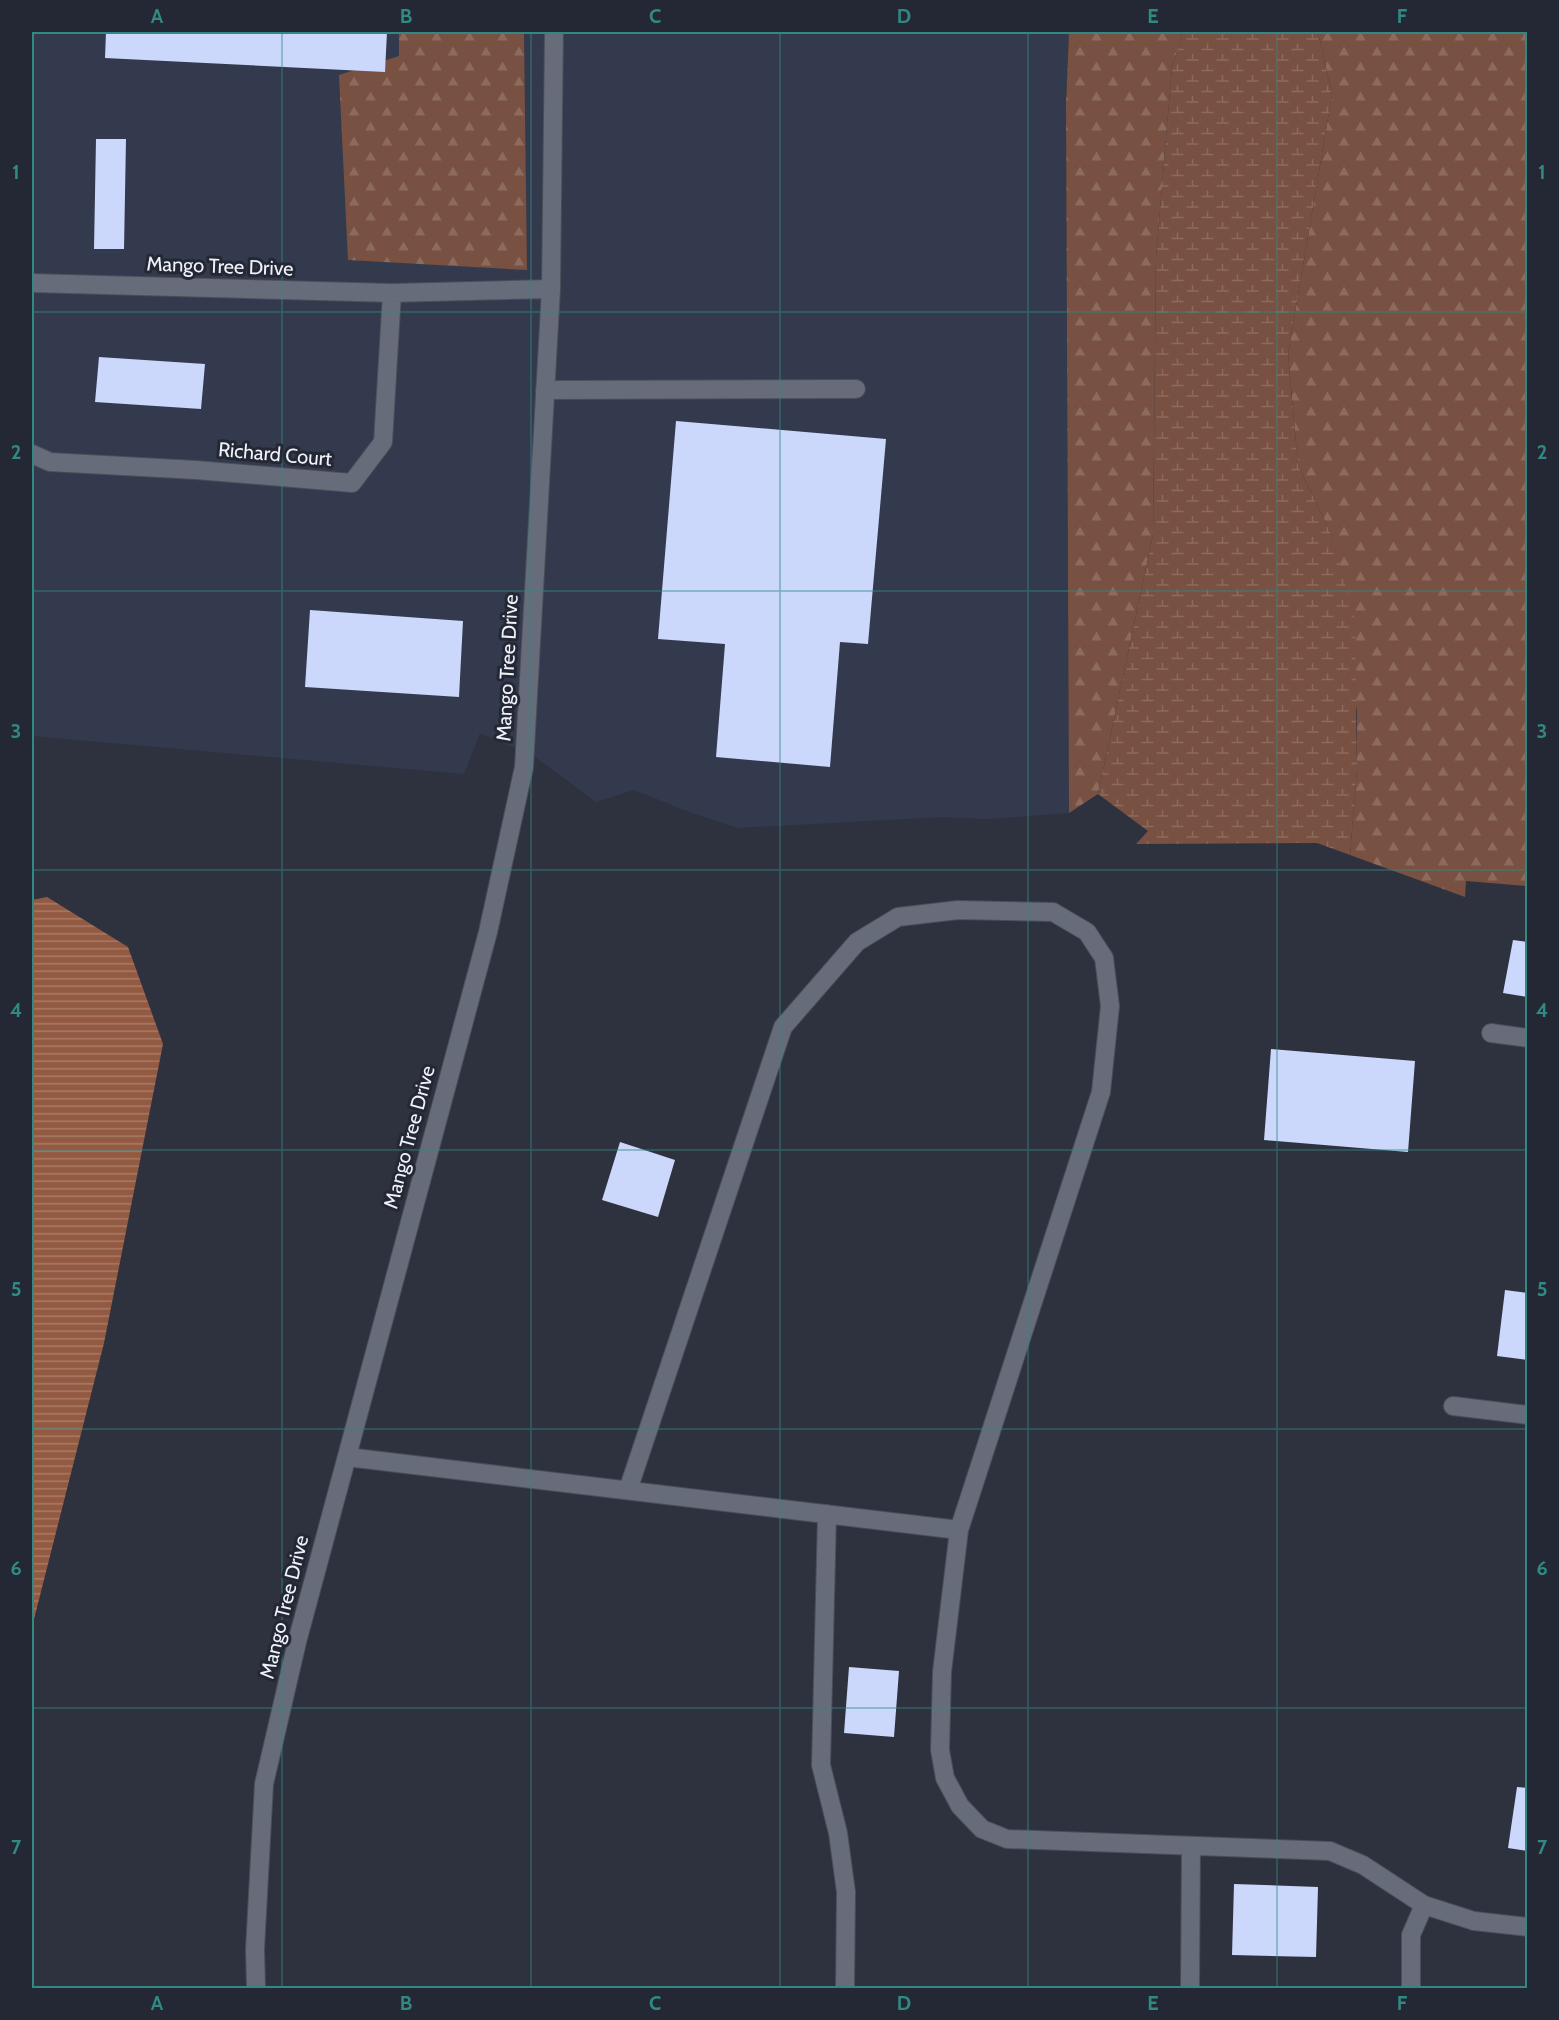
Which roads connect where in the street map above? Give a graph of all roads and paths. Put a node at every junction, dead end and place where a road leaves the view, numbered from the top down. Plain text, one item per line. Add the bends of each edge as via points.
1 (554, 32) edge
2 (32, 283) edge
3 (551, 289) junction
4 (392, 293) junction
5 (856, 389) dead end
6 (545, 390) junction
7 (32, 454) edge
8 (1491, 1033) dead end
9 (1527, 1038) edge
10 (1453, 1406) dead end
11 (1527, 1415) edge
12 (347, 1457) junction
13 (628, 1490) junction
14 (827, 1514) junction
15 (959, 1530) junction
16 (1191, 1846) junction
17 (1424, 1905) junction
18 (1527, 1927) edge
19 (256, 1989) edge
20 (846, 1989) edge
21 (1190, 1989) edge
22 (1411, 1989) edge

1 - 3 street, Mango Tree Drive
2 - 4 street, Mango Tree Drive
3 - 4 street, Mango Tree Drive
3 - 6 street, Mango Tree Drive
4 - 7 street, Richard Court via 383,442 352,483 50,462
5 - 6 street
6 - 12 street, Mango Tree Drive via 524,767 488,932
8 - 9 street
10 - 11 street
12 - 13 street
12 - 19 street, Mango Tree Drive via 264,1784
13 - 14 street
13 - 15 street via 783,1027 857,942 898,917 958,910 1053,912 1087,932 1104,958 1110,1006 1101,1092
14 - 15 street
14 - 20 street via 821,1765 838,1833 846,1892
15 - 16 street via 942,1672 940,1750 945,1778 960,1806 982,1829 1007,1839
16 - 17 street via 1330,1851 1363,1865
16 - 21 street
17 - 18 street via 1474,1921
17 - 22 street via 1411,1935

